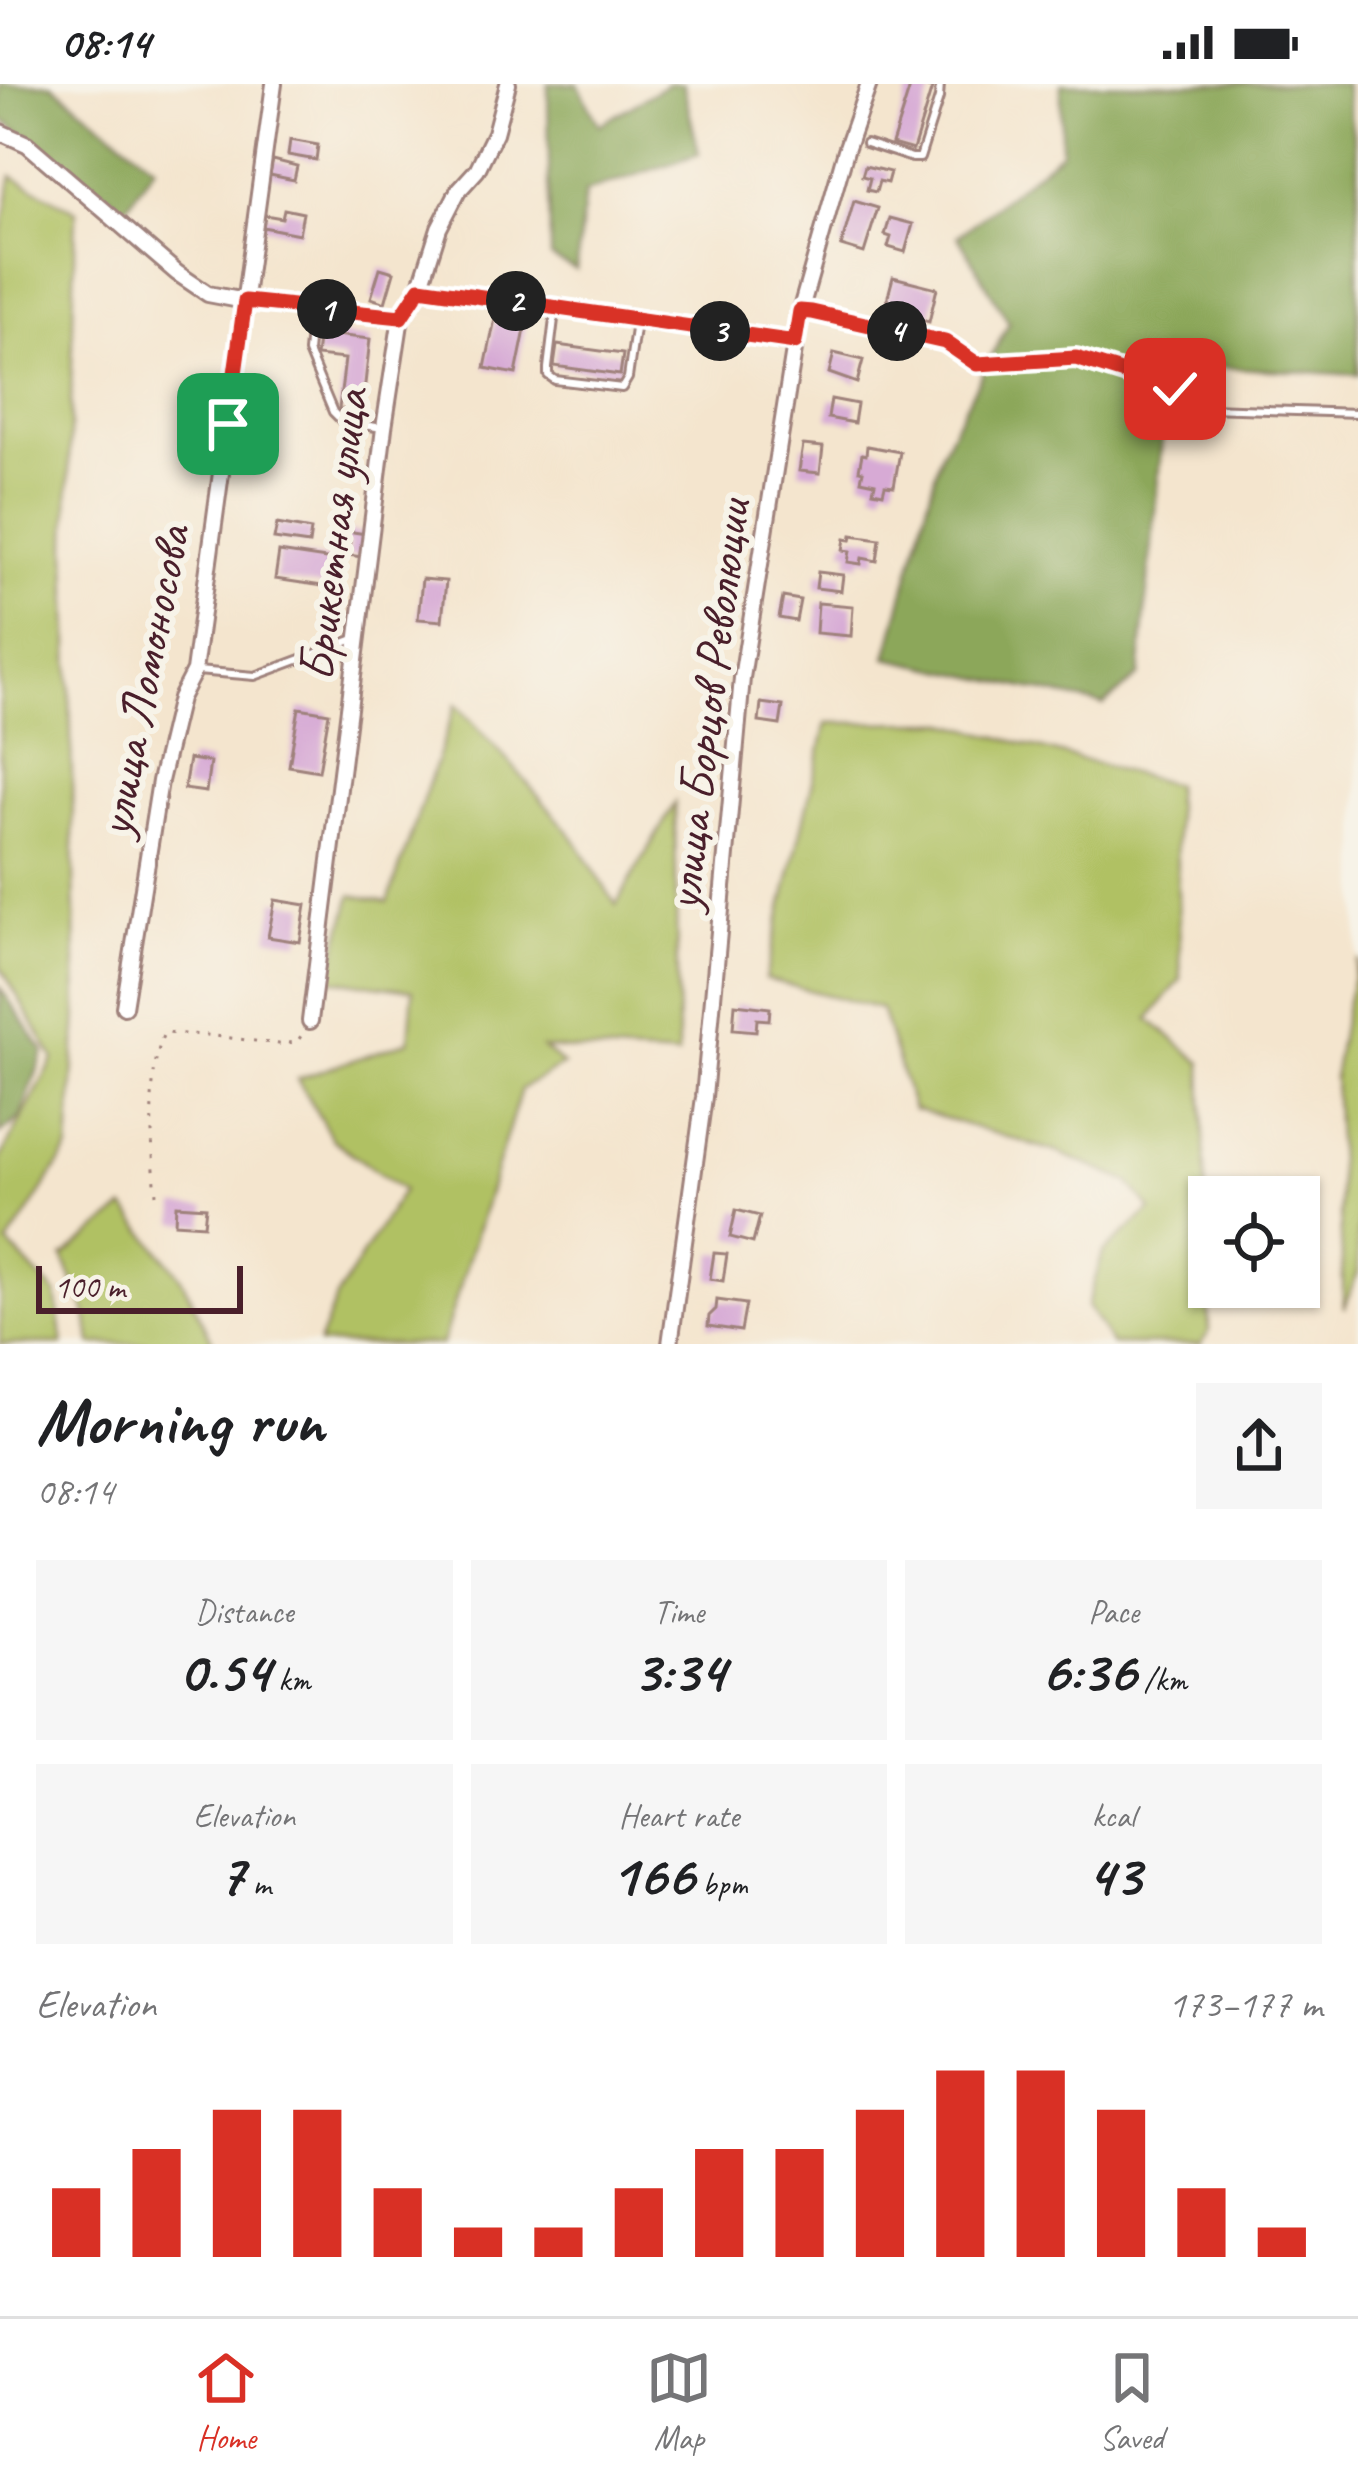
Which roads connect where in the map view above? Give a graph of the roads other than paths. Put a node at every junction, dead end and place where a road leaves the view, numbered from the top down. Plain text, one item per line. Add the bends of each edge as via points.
1 (274, 84) edge
2 (508, 84) edge
3 (869, 84) edge
4 (940, 84) edge
5 (0, 132) edge
6 (866, 143) dead end
7 (420, 288) junction
8 (245, 301) junction
9 (556, 307) junction
10 (312, 308) junction
11 (800, 311) junction
12 (401, 317) junction
13 (636, 319) junction
14 (795, 342) junction
15 (1358, 413) edge
16 (385, 428) junction
17 (358, 637) junction
18 (194, 671) junction
19 (124, 1007) dead end
20 (310, 1021) road end
21 (670, 1344) edge

1 - 8 street, улица Ломоносова
2 - 7 street, Брикетная улица via 495,134 439,228
3 - 11 street, улица Борцов Революции
4 - 6 lane via 920,158
5 - 8 street via 27,144 177,273 208,294
7 - 9 street
7 - 12 street, Брикетная улица
8 - 10 street
8 - 18 street, улица Ломоносова
9 - 13 street
9 - 13 lane via 548,368 555,380 622,388
10 - 12 street
10 - 16 lane via 308,352 337,418
11 - 14 street, улица Борцов Революции
11 - 15 lane via 945,342 977,364 1076,358 1175,389 1208,408
12 - 16 street, Брикетная улица
13 - 14 street
14 - 21 street, улица Борцов Революции via 742,678 704,1097
16 - 17 street, Брикетная улица
17 - 18 lane via 255,676
17 - 20 street, Брикетная улица
18 - 19 street, улица Ломоносова via 179,698 160,782

